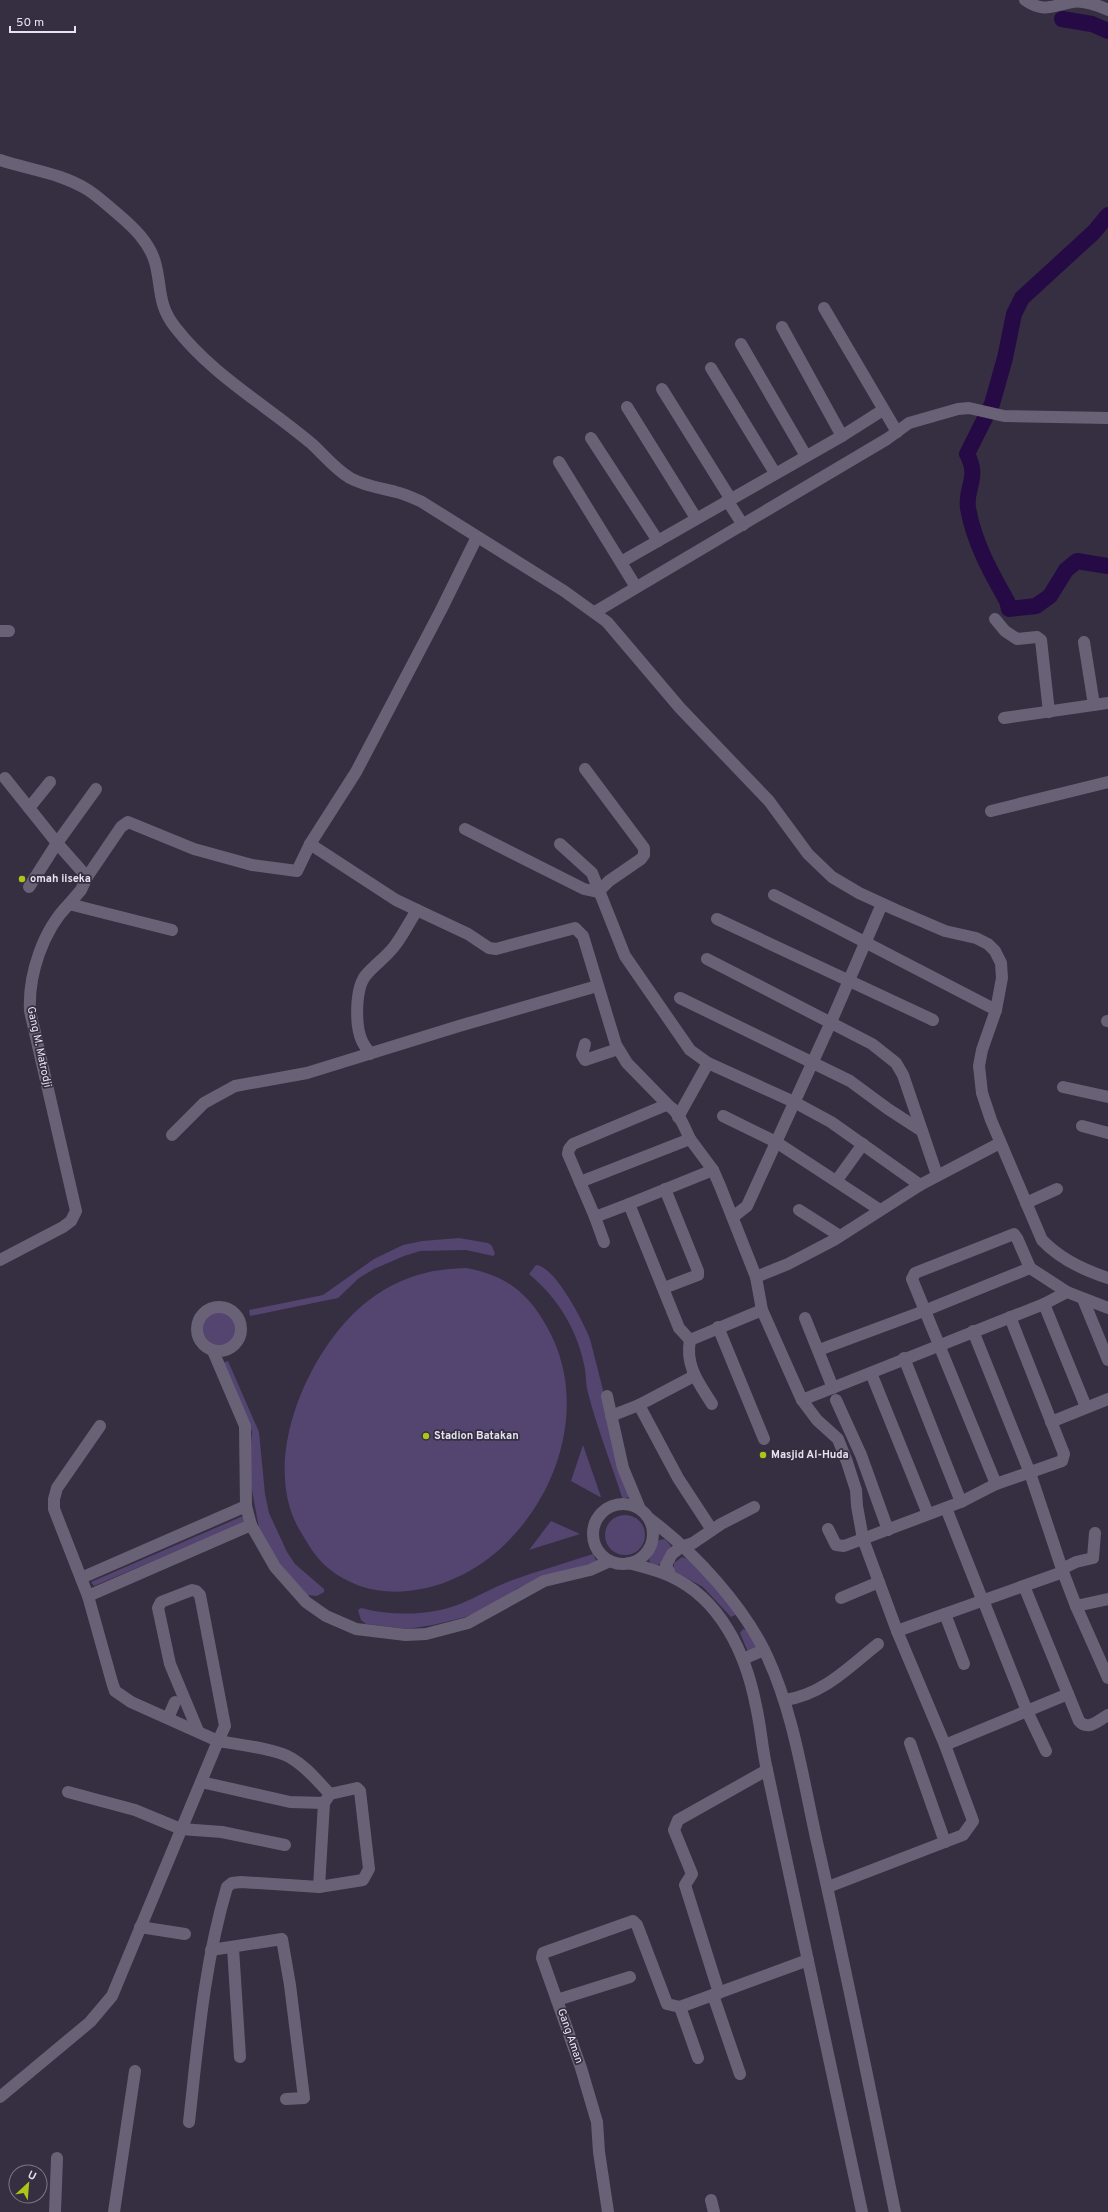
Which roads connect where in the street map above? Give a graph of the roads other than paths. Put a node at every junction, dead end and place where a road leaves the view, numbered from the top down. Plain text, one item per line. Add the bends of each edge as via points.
1 (1025, 0) edge
2 (1108, 10) edge
3 (0, 160) edge
4 (824, 308) dead end
5 (782, 328) dead end
6 (741, 344) dead end
7 (711, 368) dead end
8 (662, 389) dead end
9 (627, 407) dead end
10 (884, 410) junction
11 (1108, 418) edge
12 (897, 432) junction
13 (842, 436) junction
14 (591, 438) dead end
15 (806, 456) junction
16 (559, 462) dead end
17 (775, 474) junction
18 (729, 499) junction
19 (696, 518) junction
20 (743, 525) junction
21 (477, 537) junction
22 (658, 540) junction
23 (621, 562) junction
24 (636, 587) junction
25 (595, 612) junction
26 (995, 619) dead end
27 (1084, 642) dead end
28 (1108, 703) edge
29 (1094, 705) junction
30 (1048, 712) junction
31 (1004, 718) dead end
32 (585, 769) dead end
33 (5, 778) dead end
34 (50, 782) dead end
35 (1108, 782) edge
36 (96, 789) dead end
37 (29, 808) junction
38 (991, 811) dead end
39 (464, 829) dead end
40 (57, 843) junction
41 (310, 844) junction
42 (560, 844) dead end
43 (88, 877) junction
44 (29, 887) dead end
45 (598, 892) junction
46 (774, 895) dead end
47 (69, 904) junction
48 (882, 904) junction
49 (417, 910) junction
50 (718, 919) dead end
51 (172, 930) dead end
52 (866, 942) junction
53 (707, 959) dead end
54 (849, 980) junction
55 (598, 986) junction
56 (680, 998) dead end
57 (996, 1010) junction
58 (934, 1020) dead end
59 (831, 1022) junction
60 (585, 1044) dead end
61 (618, 1049) junction
62 (370, 1054) junction
63 (708, 1063) junction
64 (812, 1063) junction
65 (1063, 1087) dead end
66 (1108, 1097) edge
67 (794, 1102) junction
68 (669, 1106) junction
69 (723, 1116) dead end
70 (678, 1118) junction
71 (1082, 1126) dead end
72 (922, 1131) junction
73 (1108, 1133) edge
74 (172, 1135) dead end
75 (690, 1139) junction
76 (776, 1142) junction
77 (1000, 1143) junction
78 (863, 1144) junction
79 (713, 1170) junction
80 (937, 1175) junction
81 (837, 1180) junction
82 (580, 1182) junction
83 (920, 1185) junction
84 (665, 1189) junction
85 (1057, 1189) dead end
86 (1026, 1203) junction
87 (629, 1204) junction
88 (799, 1210) dead end
89 (880, 1210) junction
90 (740, 1212) junction
91 (595, 1217) junction
92 (840, 1236) junction
93 (604, 1242) dead end
94 (0, 1260) edge
95 (1030, 1268) junction
96 (756, 1277) junction
97 (1108, 1278) edge
98 (664, 1288) junction
99 (1067, 1292) junction
100 (1083, 1299) junction
101 (1044, 1304) junction
102 (1108, 1308) edge
103 (762, 1310) junction
104 (924, 1311) junction
105 (1010, 1317) junction
106 (805, 1318) dead end
107 (718, 1327) junction
108 (973, 1331) junction
109 (690, 1340) junction
110 (938, 1346) junction
111 (819, 1350) junction
112 (213, 1351) dead end
113 (904, 1358) junction
114 (1108, 1360) edge
115 (871, 1373) junction
116 (694, 1376) junction
117 (835, 1394) junction
118 (607, 1396) dead end
119 (1108, 1399) edge
120 (802, 1400) junction
121 (712, 1404) dead end
122 (639, 1406) junction
123 (1086, 1408) junction
124 (611, 1416) junction
125 (1051, 1422) junction
126 (100, 1426) dead end
127 (764, 1439) dead end
128 (1030, 1473) junction
129 (996, 1484) junction
130 (961, 1502) junction
131 (246, 1506) junction
132 (754, 1507) dead end
133 (946, 1508) junction
134 (640, 1509) junction
135 (928, 1514) junction
136 (650, 1519) junction
137 (251, 1525) junction
138 (828, 1529) dead end
139 (712, 1530) junction
140 (888, 1530) junction
141 (1095, 1533) dead end
142 (863, 1539) junction
143 (681, 1547) junction
144 (610, 1561) junction
145 (629, 1563) junction
146 (1061, 1567) junction
147 (670, 1576) junction
148 (81, 1578) junction
149 (879, 1582) junction
150 (1024, 1586) junction
151 (88, 1596) junction
152 (982, 1597) junction
153 (841, 1598) dead end
154 (1108, 1599) edge
155 (1076, 1606) junction
156 (944, 1614) junction
157 (747, 1620) junction
158 (729, 1629) junction
159 (897, 1631) junction
160 (878, 1644) dead end
161 (764, 1650) junction
162 (743, 1659) junction
163 (964, 1664) dead end
164 (1108, 1678) edge
165 (1068, 1694) junction
166 (785, 1700) junction
167 (175, 1702) dead end
168 (1027, 1711) junction
169 (1108, 1715) edge
170 (168, 1718) junction
171 (198, 1730) junction
172 (218, 1741) junction
173 (910, 1743) dead end
174 (945, 1745) junction
175 (1046, 1751) dead end
176 (767, 1770) junction
177 (201, 1782) junction
178 (68, 1792) dead end
179 (327, 1799) junction
180 (181, 1829) junction
181 (945, 1842) junction
182 (285, 1845) dead end
183 (319, 1887) junction
184 (828, 1887) junction
185 (140, 1927) junction
186 (185, 1934) dead end
187 (232, 1948) junction
188 (211, 1950) junction
189 (808, 1960) junction
190 (630, 1977) dead end
191 (716, 1994) junction
192 (557, 2000) junction
193 (680, 2007) junction
194 (240, 2057) dead end
195 (698, 2058) dead end
196 (135, 2071) dead end
197 (740, 2074) dead end
198 (0, 2097) edge
199 (286, 2099) dead end
200 (189, 2122) dead end
201 (57, 2158) dead end
202 (55, 2212) edge
203 (114, 2212) edge
204 (608, 2212) edge
205 (862, 2212) edge
206 (895, 2212) edge

1 - 2 street via 1036,7 1054,8 1073,2
3 - 21 street via 74,182 90,191 133,226 148,245 155,263 165,314 176,328 213,368 312,445 335,468 366,485 398,492 422,502
4 - 10 street
5 - 13 street
6 - 15 street
7 - 17 street
8 - 18 street
9 - 19 street
10 - 12 street
10 - 13 street
11 - 12 street via 1004,416 969,408 909,423
12 - 20 street
13 - 15 street
14 - 22 street
15 - 17 street
16 - 23 street
17 - 18 street
18 - 19 street
18 - 20 street
19 - 22 street
20 - 24 street
21 - 25 street
21 - 41 street via 356,772
22 - 23 street
23 - 24 street
24 - 25 street
25 - 48 street via 607,622 680,708 769,801 808,854 832,877
26 - 30 street via 1017,639 1037,637 1041,640
27 - 29 street
28 - 29 street
29 - 30 street
30 - 31 street
32 - 45 street via 644,848 641,859 609,881
33 - 37 street
34 - 37 street
35 - 38 street
36 - 40 street
37 - 40 street
39 - 45 street via 584,889
40 - 43 street
40 - 44 street
41 - 43 street, Gang M. Matrodji via 297,871 252,865 194,849 128,822 121,827
41 - 49 street via 396,900
42 - 45 street via 592,873
43 - 47 street, Gang M. Matrodji
45 - 63 street via 625,956 690,1050
46 - 52 street
47 - 51 street
47 - 94 street, Gang M. Matrodji via 48,933 30,987 30,1000 31,1016 76,1211 71,1222
48 - 52 street
48 - 57 street via 945,931 988,944 1001,963 1002,978
49 - 55 street via 468,934 489,948 496,949 575,928 584,936
49 - 62 street via 396,944 366,975 360,985 360,1032
50 - 54 street
52 - 54 street
52 - 57 street
53 - 59 street
54 - 58 street
54 - 59 street
55 - 61 street
55 - 62 street
56 - 64 street
57 - 77 street via 979,1066 982,1093
59 - 64 street
59 - 72 street via 872,1044 896,1063 903,1075
60 - 61 street via 582,1055 585,1060
61 - 68 street via 635,1072
62 - 74 street via 307,1073 235,1086 204,1103
63 - 67 street
63 - 70 street
64 - 67 street
64 - 72 street via 850,1081
65 - 66 street
67 - 76 street
67 - 78 street via 832,1122
68 - 70 street
68 - 82 street via 666,1105 573,1144 568,1154
69 - 76 street
70 - 75 street
71 - 73 street
72 - 80 street
75 - 79 street
75 - 82 street
76 - 81 street
76 - 90 street
77 - 80 street
77 - 86 street
78 - 81 street
78 - 83 street
79 - 84 street
79 - 90 street
80 - 83 street
81 - 89 street
82 - 91 street
83 - 89 street
84 - 87 street
84 - 98 street via 698,1275
85 - 86 street
86 - 97 street via 1042,1240 1055,1254
87 - 91 street
87 - 98 street
88 - 92 street
89 - 92 street
90 - 96 street
91 - 93 street
92 - 96 street via 788,1264
95 - 99 street
95 - 104 street
95 - 104 street via 1014,1234 915,1272 912,1279
96 - 103 street
98 - 109 street via 680,1328
99 - 100 street
99 - 101 street
100 - 102 street
100 - 114 street
101 - 105 street
101 - 123 street
103 - 107 street
103 - 120 street
104 - 110 street
104 - 111 street
105 - 108 street
105 - 125 street
106 - 111 street
107 - 109 street
107 - 127 street
108 - 110 street
108 - 128 street
109 - 116 street via 688,1352
110 - 113 street
110 - 129 street
111 - 117 street
112 - 131 street via 245,1426
113 - 115 street
113 - 130 street
115 - 117 street
115 - 135 street
116 - 121 street
116 - 122 street
117 - 120 street
117 - 140 street
118 - 124 street
119 - 123 street
120 - 142 street via 817,1420 838,1439 856,1490
122 - 124 street
122 - 139 street via 678,1478
123 - 125 street
124 - 134 street via 623,1468
125 - 128 street via 1064,1457 1062,1461
126 - 148 street via 57,1488 54,1499 54,1510
128 - 129 street
128 - 146 street
129 - 130 street
130 - 133 street
131 - 137 street
131 - 148 street
132 - 139 street
133 - 135 street
133 - 152 street
134 - 136 street
134 - 144 street via 622,1503 609,1507 594,1523 593,1540 602,1556
135 - 140 street
136 - 143 street
136 - 145 street via 653,1530 652,1542 639,1560
137 - 144 street via 275,1567 306,1602 326,1616 356,1629 382,1633 426,1634 460,1625 544,1581 590,1570
137 - 151 street
138 - 142 street via 837,1547
139 - 143 street via 693,1543
140 - 142 street
141 - 146 street via 1093,1558
142 - 149 street
143 - 147 street via 672,1554 666,1565
143 - 157 street via 707,1571
144 - 145 street
145 - 147 street
146 - 150 street
146 - 155 street
147 - 158 street via 694,1590
148 - 151 street
149 - 153 street
149 - 159 street
150 - 152 street
150 - 165 street
151 - 170 street via 115,1691 131,1702
152 - 156 street
152 - 168 street
154 - 155 street
155 - 164 street
156 - 159 street
156 - 163 street
157 - 158 street
157 - 161 street
158 - 162 street
159 - 174 street
160 - 166 street via 823,1688 802,1698
161 - 162 street
161 - 166 street
162 - 176 street via 756,1707
165 - 168 street
165 - 169 street via 1082,1725 1089,1726
166 - 184 street
167 - 170 street
168 - 174 street
168 - 175 street
170 - 171 street
171 - 172 street
171 - 172 street via 170,1664 158,1608 161,1602 192,1590 200,1595 220,1700 224,1726
172 - 177 street
172 - 179 street via 250,1746 290,1757 306,1769
173 - 181 street
174 - 181 street via 973,1821 963,1835
176 - 189 street
176 - 191 street via 678,1820 674,1830 692,1874 685,1885
177 - 179 street via 290,1802
177 - 180 street
178 - 180 street via 135,1810
179 - 183 street
179 - 183 street via 354,1788 360,1791 369,1869 363,1880
180 - 182 street via 222,1832
180 - 185 street
181 - 184 street
183 - 188 street via 232,1883 226,1887
184 - 206 street
185 - 186 street
185 - 198 street via 121,1978 104,2006 90,2022
187 - 188 street
187 - 194 street
187 - 199 street via 282,1939 304,2098
188 - 200 street
189 - 191 street
189 - 205 street
190 - 192 street
191 - 193 street
191 - 197 street
192 - 193 street, Gang Aman via 542,1958 543,1953 630,1921 637,1925 667,2004
192 - 204 street, Gang Aman via 597,2122
193 - 195 street
196 - 203 street
201 - 202 street

